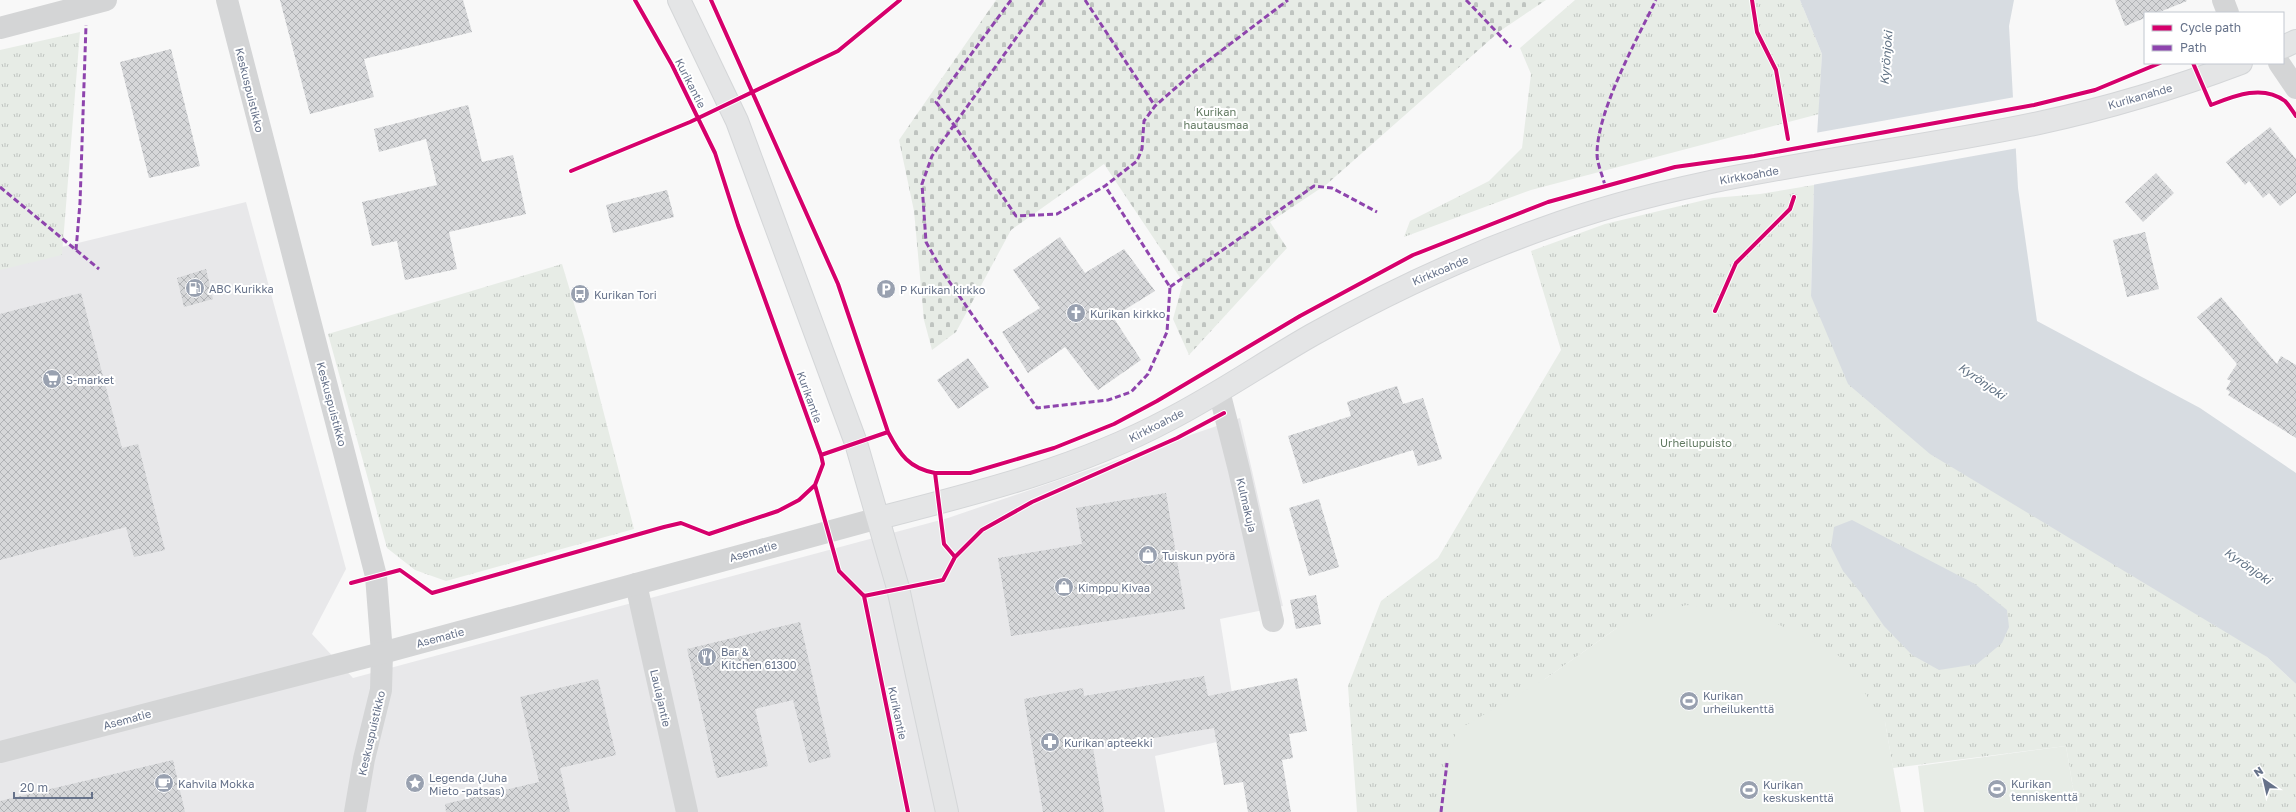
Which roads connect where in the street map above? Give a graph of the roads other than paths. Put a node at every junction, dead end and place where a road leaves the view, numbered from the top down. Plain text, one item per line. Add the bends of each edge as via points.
1 (106, 0) edge
2 (227, 0) edge
3 (679, 0) edge
4 (2223, 0) edge
5 (2228, 12) edge
6 (0, 28) edge
7 (2296, 41) edge
8 (2284, 47) edge
9 (2238, 64) edge
10 (2280, 64) edge
11 (2296, 88) edge
12 (2038, 123) joint
13 (1219, 391) junction
14 (879, 518) junction
15 (636, 584) junction
16 (1273, 621) dead end
17 (382, 653) junction
18 (0, 752) edge
19 (355, 812) edge
20 (687, 812) edge
21 (947, 812) edge

1 - 6 street
2 - 17 street, Keskuspuistikko via 376,576
3 - 14 main road via 737,121 856,443
4 - 5 street
7 - 8 main road
9 - 12 main road, Kurikanahde via 2112,105
10 - 11 street
12 - 13 main road, Kirkkoahde via 1674,189 1598,210 1479,253 1406,284 1311,336
13 - 14 main road, Kirkkoahde via 1168,421 1110,448 1030,477
13 - 16 street, Kulmakuja
14 - 15 street, Asematie
14 - 21 main road via 900,595
15 - 17 street, Asematie
15 - 20 street, Laulajantie
17 - 18 street, Asematie
17 - 19 street, Keskuspuistikko via 382,690 364,759

